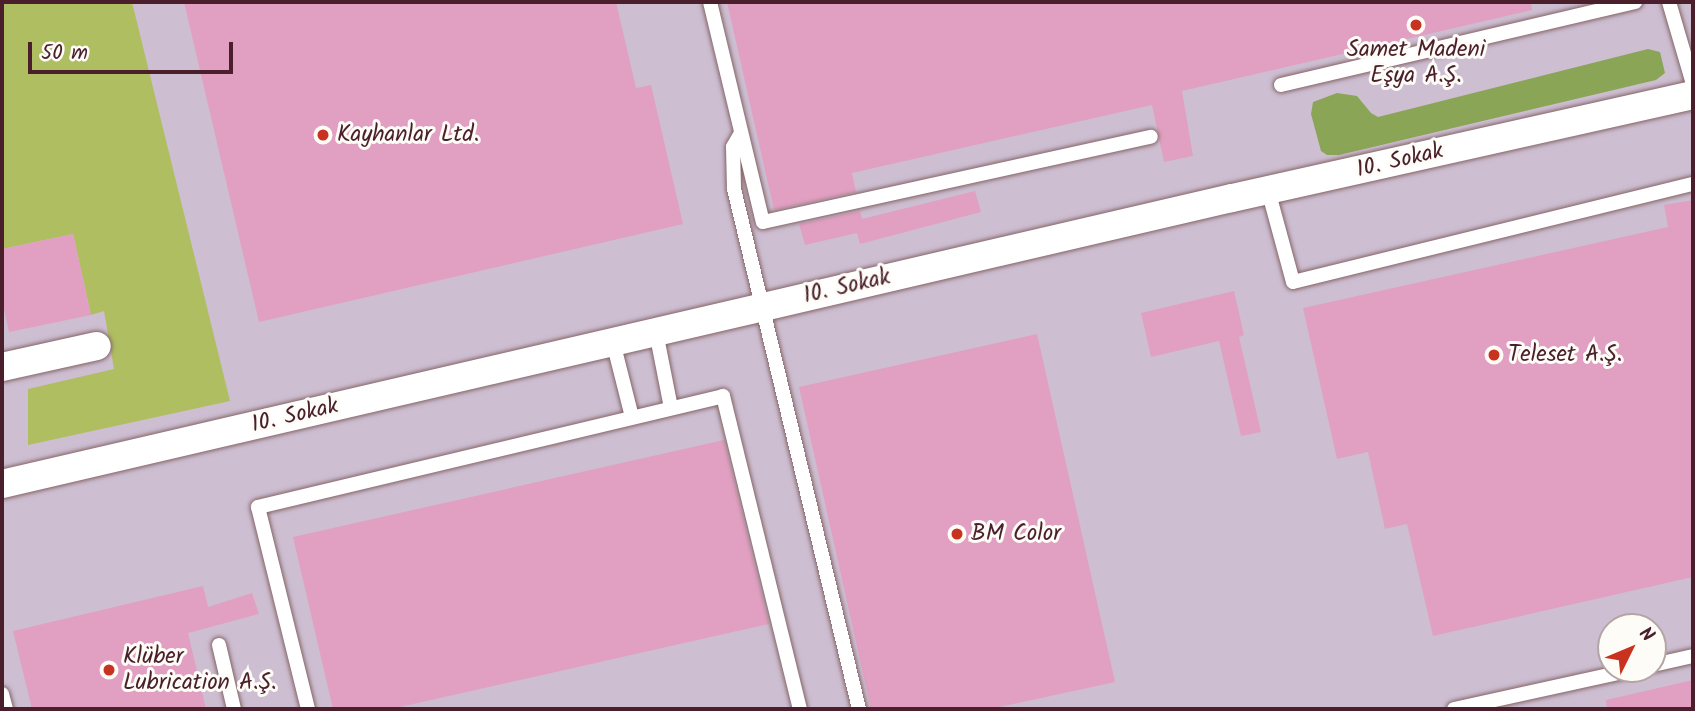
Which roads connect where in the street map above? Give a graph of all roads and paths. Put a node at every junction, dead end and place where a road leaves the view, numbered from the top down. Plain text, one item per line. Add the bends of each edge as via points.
1 (710, 2) edge
2 (1635, 2) edge
3 (1670, 2) edge
4 (1280, 85) dead end
5 (1693, 85) edge
6 (1693, 95) edge
7 (741, 133) junction
8 (1151, 137) dead end
9 (1693, 184) edge
10 (1268, 190) junction
11 (762, 307) junction
12 (656, 332) junction
13 (613, 342) junction
14 (97, 346) dead end
15 (2, 367) edge
16 (671, 408) junction
17 (632, 417) junction
18 (2, 484) edge
19 (219, 645) dead end
20 (1693, 656) edge
21 (1667, 662) edge
22 (1597, 678) edge
23 (2, 694) edge
24 (6, 709) edge
25 (234, 709) edge
26 (308, 709) edge
27 (800, 709) edge
28 (859, 709) edge
29 (1454, 709) edge

1 - 7 lane
2 - 4 lane
3 - 5 lane
6 - 10 street, 10. Sokak
7 - 8 lane via 763,222
7 - 11 lane via 733,147 734,189
9 - 10 lane via 1293,282
10 - 11 street, 10. Sokak
11 - 12 street, 10. Sokak
11 - 28 lane
12 - 13 street, 10. Sokak
12 - 16 lane
13 - 17 lane
13 - 18 street, 10. Sokak
14 - 15 street
16 - 17 lane
16 - 27 lane via 723,396
17 - 26 lane via 258,507
19 - 25 lane
20 - 21 lane
22 - 29 lane
23 - 24 lane

